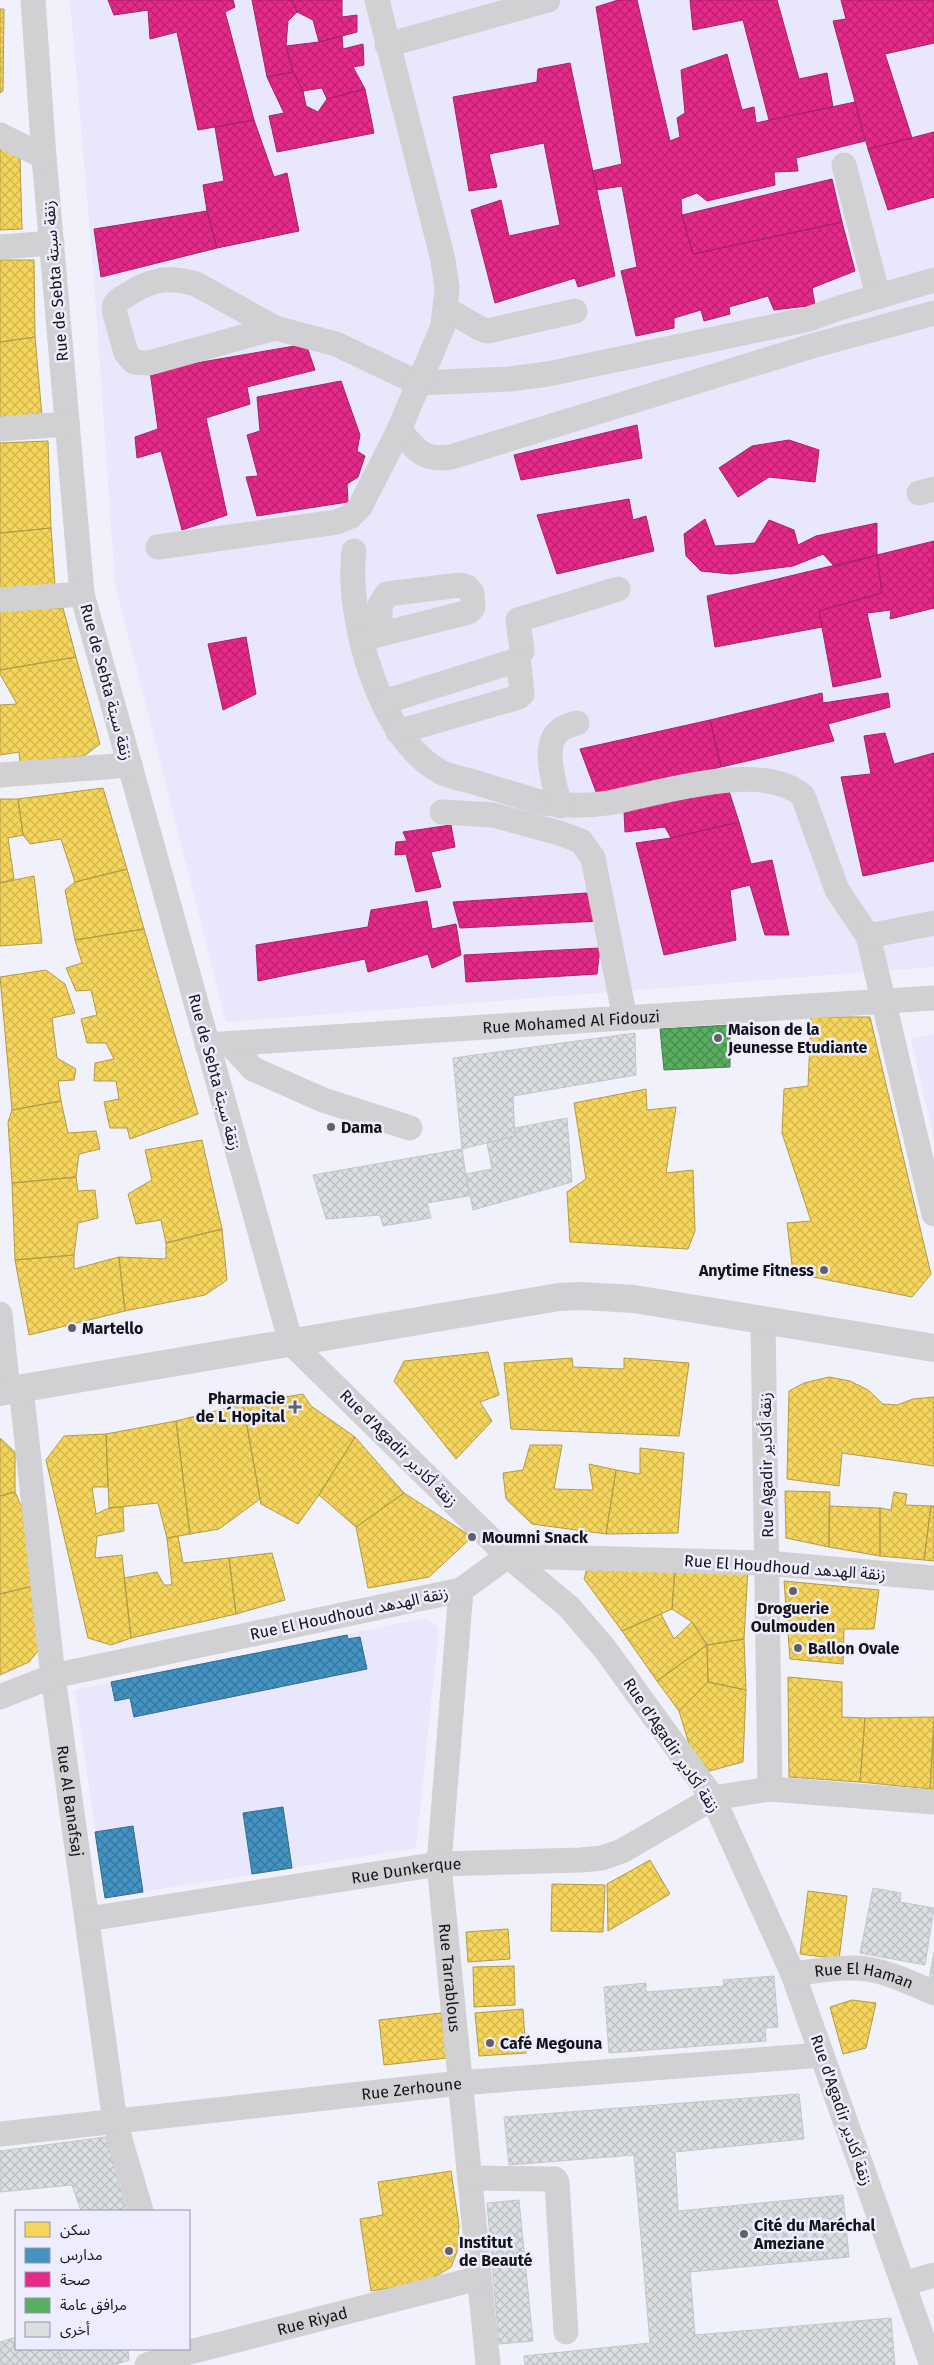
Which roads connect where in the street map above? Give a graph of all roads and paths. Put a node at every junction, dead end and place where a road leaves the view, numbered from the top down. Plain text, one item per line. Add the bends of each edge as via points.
1 (33, 0) edge
2 (548, 0) edge
3 (383, 1) edge
4 (387, 45) junction
5 (0, 135) edge
6 (44, 157) junction
7 (844, 165) dead end
8 (52, 243) junction
9 (0, 247) edge
10 (934, 280) edge
11 (878, 296) junction
12 (446, 309) junction
13 (575, 311) dead end
14 (934, 313) edge
15 (809, 319) junction
16 (275, 328) junction
17 (812, 346) junction
18 (418, 383) junction
19 (67, 424) junction
20 (0, 429) edge
21 (399, 430) junction
22 (158, 548) dead end
23 (354, 551) dead end
24 (618, 589) dead end
25 (82, 594) junction
26 (0, 600) edge
27 (516, 663) junction
28 (384, 702) junction
29 (577, 723) dead end
30 (398, 732) junction
31 (130, 765) junction
32 (0, 775) edge
33 (560, 806) junction
34 (442, 812) dead end
35 (934, 923) edge
36 (868, 936) junction
37 (934, 998) edge
38 (883, 1002) junction
39 (626, 1018) junction
40 (219, 1045) junction
41 (410, 1128) dead end
42 (934, 1214) edge
43 (0, 1314) edge
44 (763, 1321) junction
45 (291, 1343) junction
46 (934, 1348) edge
47 (10, 1390) edge
48 (508, 1556) junction
49 (767, 1563) junction
50 (934, 1578) edge
51 (461, 1590) junction
52 (52, 1676) junction
53 (0, 1697) edge
54 (770, 1789) junction
55 (712, 1798) junction
56 (934, 1802) edge
57 (438, 1864) junction
58 (88, 1919) junction
59 (793, 1974) junction
60 (934, 1993) edge
61 (822, 2055) junction
62 (460, 2083) junction
63 (115, 2122) junction
64 (0, 2134) edge
65 (470, 2178) junction
66 (141, 2210) edge
67 (934, 2275) edge
68 (479, 2278) junction
69 (903, 2284) junction
70 (566, 2332) dead end
71 (183, 2356) edge
72 (146, 2365) edge
73 (488, 2365) edge
74 (932, 2365) edge

1 - 6 street, Rue de Sebta زنقة سبتة
2 - 4 street
3 - 4 street
4 - 12 street via 443,260
5 - 6 street
6 - 8 street, Rue de Sebta زنقة سبتة
7 - 11 street
8 - 9 street
8 - 19 street, Rue de Sebta زنقة سبتة
10 - 11 street
11 - 15 street
12 - 13 street via 488,331
12 - 18 street via 443,326
14 - 17 street
15 - 17 street
15 - 18 street via 548,374
16 - 16 street via 196,284 184,281 153,280 119,300 114,310 126,353 129,359 140,363 162,360
16 - 18 street via 336,344
17 - 21 street via 451,457 432,459 422,455
18 - 21 street
19 - 20 street
19 - 25 street, Rue de Sebta زنقة سبتة
21 - 22 street via 360,507 351,516 337,522
23 - 28 street via 355,612 371,636 370,672
24 - 27 street via 518,620 522,651
25 - 26 street
25 - 31 street, Rue de Sebta زنقة سبتة
27 - 28 street
27 - 30 street via 521,671 522,694 519,697
28 - 30 street
29 - 33 street via 563,727 552,742 551,770
30 - 33 street via 416,755 442,772
31 - 32 street
31 - 40 street, Rue de Sebta زنقة سبتة
33 - 36 street via 606,803 721,779 779,782 794,788 803,796 837,890
34 - 39 street via 493,815 560,833 581,841 588,848 593,858
35 - 36 street
36 - 38 street
37 - 38 street, Rue Mohamed Al Fidouzi
38 - 39 street, Rue Mohamed Al Fidouzi
38 - 42 street
39 - 40 street, Rue Mohamed Al Fidouzi
40 - 41 street via 253,1069 323,1100
40 - 45 street, Rue de Sebta زنقة سبتة
43 - 47 street, Rue Al Banafsaj
44 - 45 main road via 634,1299 558,1297
44 - 46 main road
44 - 49 street, Rue Agadir زنقة أكادير
45 - 47 main road
45 - 48 street, Rue d'Agadir زنقة أكادير
47 - 52 street, Rue Al Banafsaj
48 - 49 street, Rue El Houdhoud زنقة الهدهد
48 - 51 street, Rue El Houdhoud زنقة الهدهد
48 - 55 street, Rue d'Agadir زنقة أكادير via 569,1607 605,1648
49 - 50 street, Rue El Houdhoud زنقة الهدهد
49 - 54 street, Rue Agadir زنقة أكادير
51 - 52 street, Rue El Houdhoud زنقة الهدهد
51 - 57 street, Rue Tarrablous
52 - 53 street, Rue El Houdhoud زنقة الهدهد
52 - 58 street, Rue Al Banafsaj
54 - 55 street
54 - 56 street
55 - 57 street, Rue Dunkerque via 622,1851 602,1858
55 - 59 street, Rue d'Agadir زنقة أكادير
57 - 58 street, Rue Dunkerque
57 - 62 street, Rue Tarrablous
58 - 63 street, Rue Al Banafsaj
59 - 60 street, Rue El Haman via 852,1968 867,1970 889,1974
59 - 61 street, Rue d'Agadir زنقة أكادير
61 - 62 street, Rue Zerhoune
61 - 69 street, Rue d'Agadir زنقة أكادير
62 - 63 street, Rue Zerhoune
62 - 65 street, Rue Tarrablous
63 - 64 street, Rue Zerhoune
63 - 66 street, Rue Al Banafsaj
65 - 68 street, Rue Tarrablous
65 - 70 street via 547,2178 557,2182
67 - 69 street
68 - 71 street, Rue Riyad
68 - 73 street, Rue Tarrablous
69 - 74 street, Rue d'Agadir زنقة أكادير
71 - 72 street, Rue Riyad

